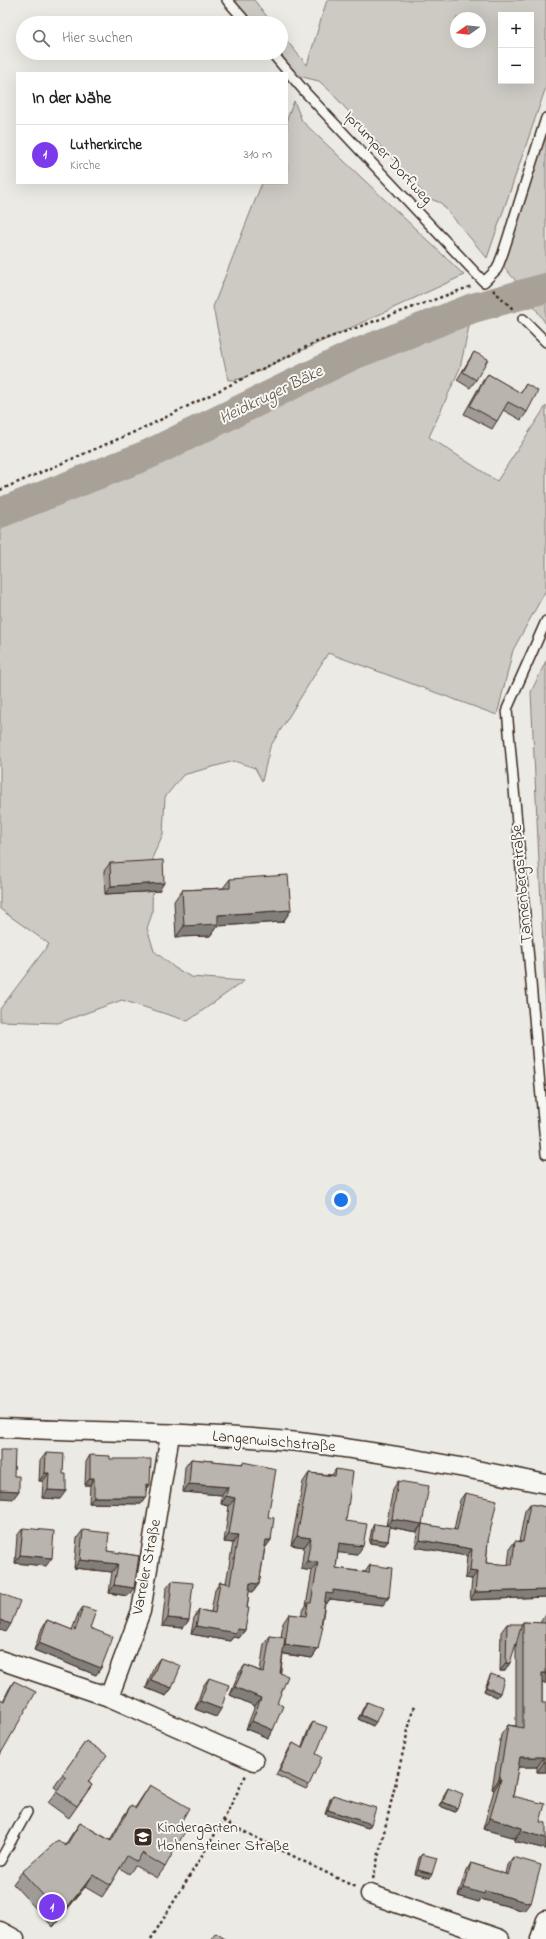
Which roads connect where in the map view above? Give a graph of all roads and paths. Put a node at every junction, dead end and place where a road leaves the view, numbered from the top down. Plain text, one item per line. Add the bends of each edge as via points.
1 (227, 0) edge
2 (241, 16) edge
3 (278, 60) edge
4 (546, 118) edge
5 (484, 282) junction
6 (491, 289) dead end
7 (523, 319) joint
8 (546, 342) edge
9 (0, 490) edge
10 (546, 622) edge
11 (546, 1154) edge
12 (0, 1428) edge
13 (170, 1434) junction
14 (546, 1484) edge
15 (0, 1660) edge
16 (109, 1696) junction
17 (414, 1705) dead end
18 (254, 1761) joint
19 (26, 1812) dead end
20 (223, 1821) junction
21 (0, 1861) edge
22 (370, 1894) junction
23 (546, 1920) edge
24 (0, 1931) edge
25 (15, 1939) edge
26 (151, 1939) edge
27 (500, 1939) edge
28 (540, 1939) edge

1 - 2 lane
3 - 5 lane, Iprumper Dorfweg
4 - 5 lane via 497,269
5 - 9 path via 314,343 146,427
6 - 7 path
7 - 8 lane
10 - 11 lane, Tannenbergstraße via 507,709
12 - 13 street, Langenwischstraße
13 - 14 street, Langenwischstraße via 299,1442 446,1463
13 - 16 street, Varreler Straße via 141,1611
15 - 16 street
16 - 18 street
17 - 22 path
18 - 20 path
19 - 21 lane
20 - 22 path
20 - 26 path
22 - 27 street
23 - 28 street
24 - 25 street

